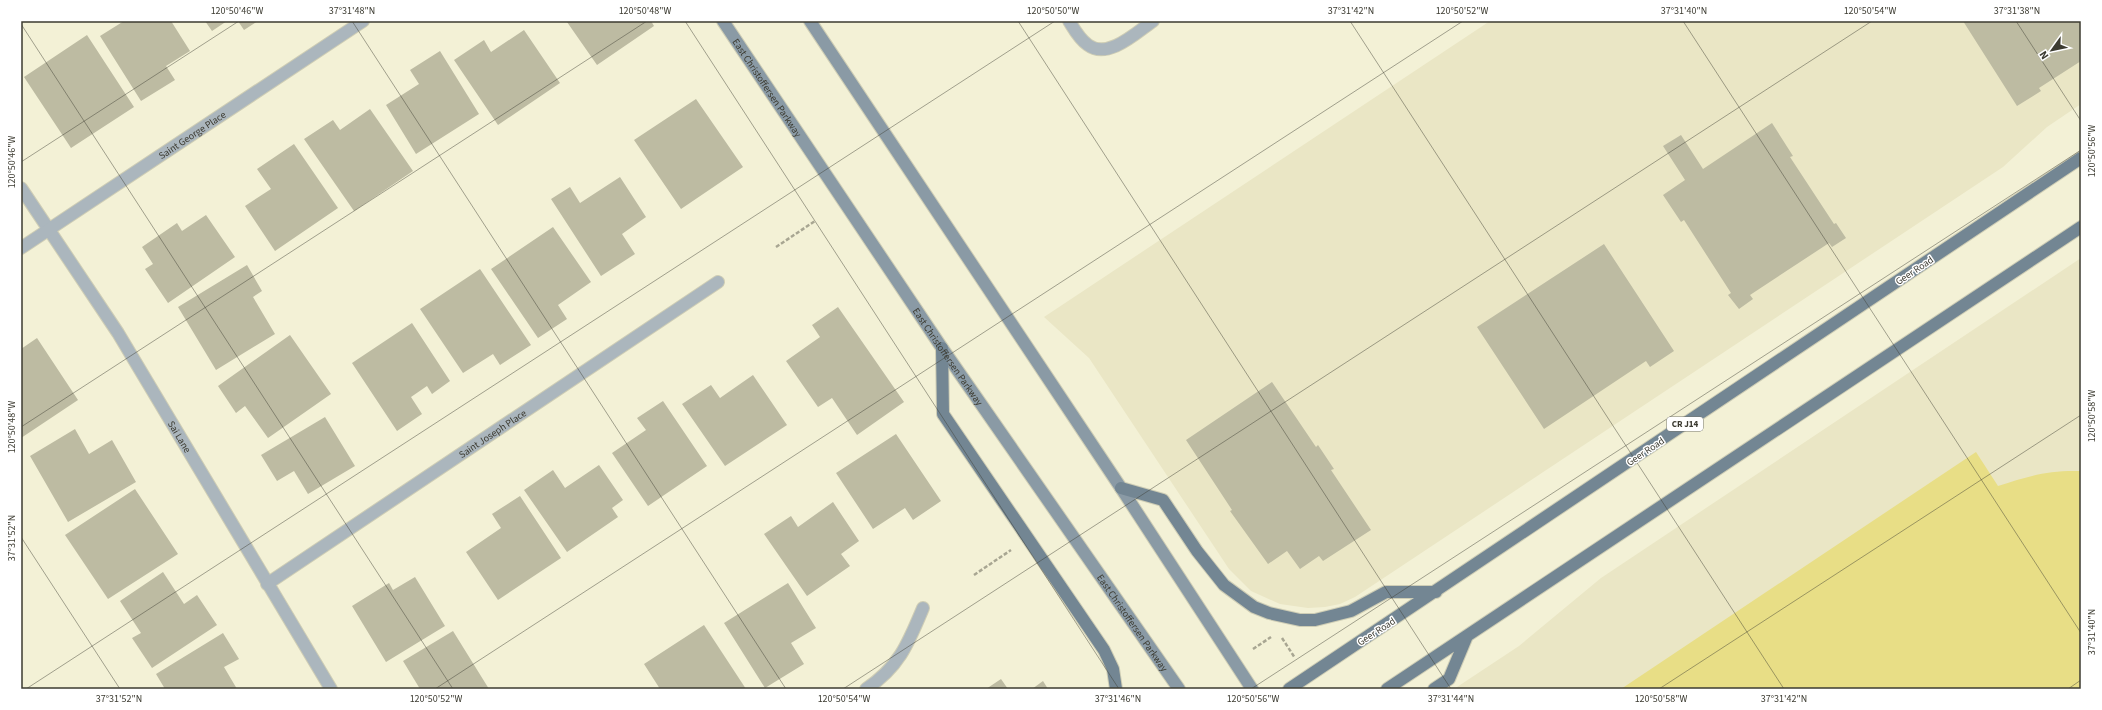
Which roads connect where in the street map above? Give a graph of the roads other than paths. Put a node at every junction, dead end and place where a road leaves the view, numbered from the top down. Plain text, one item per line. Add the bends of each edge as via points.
1 (363, 21) edge
2 (723, 21) edge
3 (810, 21) edge
4 (1069, 21) edge
5 (1153, 21) edge
6 (2081, 158) edge
7 (21, 188) edge
8 (2081, 228) edge
9 (50, 229) junction
10 (21, 248) edge
11 (718, 282) dead end
12 (942, 348) junction
13 (1121, 488) junction
14 (267, 584) junction
15 (1436, 592) junction
16 (923, 608) dead end
17 (1467, 636) junction
18 (331, 689) edge
19 (866, 689) edge
20 (1116, 689) edge
21 (1179, 689) edge
22 (1252, 689) edge
23 (1289, 689) edge
24 (1387, 689) edge
25 (1434, 689) edge

1 - 9 street, Saint George Place
2 - 12 street, East Christoffersen Parkway
3 - 13 street
4 - 5 street via 1080,39 1097,50 1116,46
6 - 15 main road, Geer Road / CR J14
7 - 9 street, Sai Lane
8 - 17 main road
9 - 10 street, Saint George Place
9 - 14 street, Sai Lane via 185,442
11 - 14 street, Saint Joseph Place
12 - 20 main road via 943,414 1104,650 1113,669
12 - 21 street, East Christoffersen Parkway
13 - 15 main road via 1163,500 1197,551 1224,585 1254,607 1269,613 1300,620 1315,620 1351,611 1386,592
13 - 22 street
14 - 18 street, Sai Lane
15 - 23 main road, Geer Road / CR J14
16 - 19 street via 902,655 891,670
17 - 24 main road
17 - 25 main road via 1449,679

